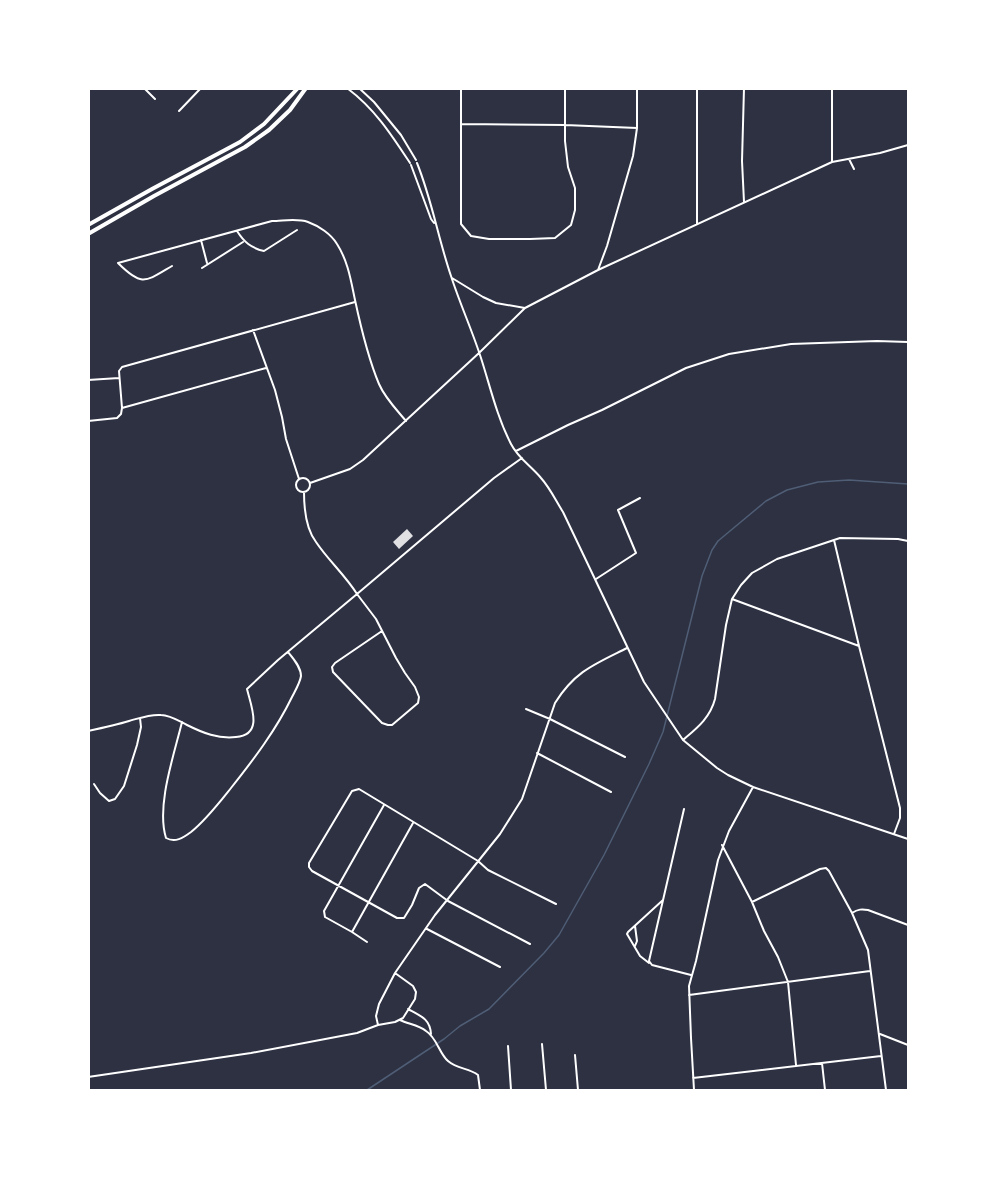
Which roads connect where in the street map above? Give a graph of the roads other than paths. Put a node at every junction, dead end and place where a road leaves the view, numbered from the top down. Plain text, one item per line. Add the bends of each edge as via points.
1 (144, 88) edge
2 (201, 88) edge
3 (298, 88) edge
4 (306, 88) edge
5 (347, 88) edge
6 (359, 88) edge
7 (461, 88) edge
8 (566, 88) edge
9 (637, 88) edge
10 (698, 88) edge
11 (744, 88) edge
12 (832, 88) edge
13 (155, 99) dead end
14 (179, 111) dead end
15 (461, 124) junction
16 (565, 125) junction
17 (637, 128) junction
18 (909, 145) edge
19 (849, 159) junction
20 (832, 162) junction
21 (854, 169) dead end
22 (744, 202) junction
23 (697, 224) junction
24 (88, 225) edge
25 (436, 226) junction
26 (236, 230) junction
27 (297, 230) dead end
28 (88, 234) edge
29 (201, 240) junction
30 (243, 242) junction
31 (207, 265) junction
32 (172, 266) dead end
33 (202, 268) dead end
34 (598, 270) junction
35 (451, 277) junction
36 (355, 302) junction
37 (525, 308) junction
38 (253, 330) junction
39 (909, 342) edge
40 (479, 353) junction
41 (267, 368) junction
42 (119, 378) junction
43 (88, 380) edge
44 (122, 408) junction
45 (88, 421) edge
46 (406, 421) junction
47 (516, 451) junction
48 (522, 458) junction
49 (299, 479) junction
50 (310, 483) junction
51 (304, 492) junction
52 (640, 498) dead end
53 (834, 540) junction
54 (909, 541) edge
55 (595, 580) junction
56 (357, 594) junction
57 (732, 599) junction
58 (382, 631) junction
59 (859, 646) junction
60 (627, 648) junction
61 (288, 652) junction
62 (526, 709) dead end
63 (140, 718) junction
64 (550, 719) junction
65 (182, 722) junction
66 (88, 731) edge
67 (683, 740) junction
68 (537, 753) junction
69 (625, 757) dead end
70 (94, 784) dead end
71 (753, 787) junction
72 (611, 792) dead end
73 (384, 805) junction
74 (684, 809) dead end
75 (413, 823) junction
76 (894, 834) junction
77 (909, 839) edge
78 (722, 845) junction
79 (478, 861) junction
80 (338, 886) junction
81 (448, 900) junction
82 (663, 900) junction
83 (752, 902) junction
84 (368, 903) junction
85 (556, 904) dead end
86 (852, 913) junction
87 (909, 925) edge
88 (635, 926) junction
89 (426, 929) junction
90 (352, 932) junction
91 (367, 942) dead end
92 (530, 944) dead end
93 (634, 946) junction
94 (650, 963) junction
95 (500, 967) dead end
96 (871, 971) junction
97 (394, 973) junction
98 (692, 976) junction
99 (788, 982) junction
100 (689, 995) junction
101 (408, 1010) junction
102 (400, 1020) junction
103 (378, 1025) junction
104 (880, 1034) junction
105 (431, 1035) junction
106 (542, 1044) dead end
107 (909, 1045) edge
108 (508, 1046) dead end
109 (575, 1055) dead end
110 (882, 1055) junction
111 (822, 1063) junction
112 (796, 1065) junction
113 (88, 1077) edge
114 (693, 1078) junction
115 (480, 1090) edge
116 (511, 1090) edge
117 (546, 1090) edge
118 (578, 1090) edge
119 (694, 1090) edge
120 (825, 1090) edge
121 (886, 1090) edge

1 - 13 street
2 - 14 street
3 - 24 main road via 264,124 240,142
4 - 28 main road via 290,110 245,147
5 - 25 street via 389,129 410,164
6 - 25 street via 401,135 417,161
7 - 15 street
8 - 16 street
9 - 17 street
10 - 23 street
11 - 22 street
12 - 20 street
15 - 16 street
15 - 16 street via 461,224 471,236 530,239 555,238 571,225 575,188 568,167
16 - 17 street
17 - 34 street via 630,168
18 - 19 street
19 - 20 street
19 - 21 street
20 - 22 street
22 - 23 street
23 - 34 street
25 - 35 street
26 - 29 street
26 - 30 street
26 - 36 street via 293,220 320,228 343,254
27 - 30 street via 264,251
29 - 31 street
29 - 32 street via 118,263 144,280
30 - 31 street
31 - 33 street
34 - 37 street
35 - 37 street via 496,303
35 - 40 street
36 - 38 street
36 - 46 street via 379,384
37 - 40 street
38 - 41 street
38 - 42 street via 130,364 122,367
39 - 47 street via 791,344 729,354 686,368
40 - 46 street
40 - 47 street
41 - 44 street
41 - 49 street
42 - 43 street
42 - 44 street
44 - 45 street via 117,418
46 - 50 street via 350,469
47 - 48 street
48 - 55 street via 551,491
48 - 56 street
49 - 50 street
49 - 51 street via 296,488
50 - 51 street
51 - 56 street via 315,541
52 - 55 street via 618,510 636,553
53 - 54 street via 848,537
53 - 57 street via 763,566 741,585
53 - 59 street
55 - 60 street
56 - 58 street
56 - 61 street
57 - 59 street
57 - 67 street via 712,710
58 - 58 street via 419,697 418,703 392,725 382,723 332,667
59 - 76 street via 900,808
60 - 64 street via 572,680 555,703
60 - 67 street via 644,682
61 - 65 street via 247,689 254,722 248,735 214,736
61 - 65 street via 301,675 281,719 217,806 192,831 170,840 163,830 163,810
62 - 64 street
63 - 65 street via 164,715
63 - 66 street
63 - 70 street via 137,745 124,786 115,799 109,801
64 - 68 street
64 - 69 street
67 - 71 street via 717,768
68 - 72 street
68 - 79 street via 522,799
71 - 76 street
71 - 78 street
73 - 75 street
73 - 80 street
73 - 80 street via 359,789 352,791 309,863 312,871
74 - 82 street
75 - 79 street
75 - 84 street
76 - 77 street
78 - 83 street
78 - 98 street
79 - 81 street
79 - 85 street via 488,870
80 - 84 street
80 - 90 street via 324,914
81 - 84 street via 425,884 419,888 404,918
81 - 89 street
81 - 92 street
82 - 88 street
82 - 94 street
83 - 86 street via 823,868 829,871
83 - 99 street
84 - 90 street
86 - 87 street via 862,909
86 - 96 street via 867,946
88 - 93 street
88 - 93 street via 627,934
89 - 95 street
89 - 97 street
90 - 91 street
93 - 94 street via 643,960
94 - 98 street
96 - 99 street
96 - 104 street
97 - 101 street via 417,992
97 - 103 street via 379,1004
98 - 100 street
99 - 100 street
99 - 112 street
100 - 114 street
101 - 102 street
101 - 105 street via 427,1020
102 - 103 street
102 - 105 street
103 - 113 street via 344,1037
104 - 107 street
104 - 110 street
105 - 115 street via 452,1065 478,1075
106 - 117 street
108 - 116 street
109 - 118 street
110 - 111 street
110 - 121 street
111 - 112 street
111 - 120 street
112 - 114 street
114 - 119 street

